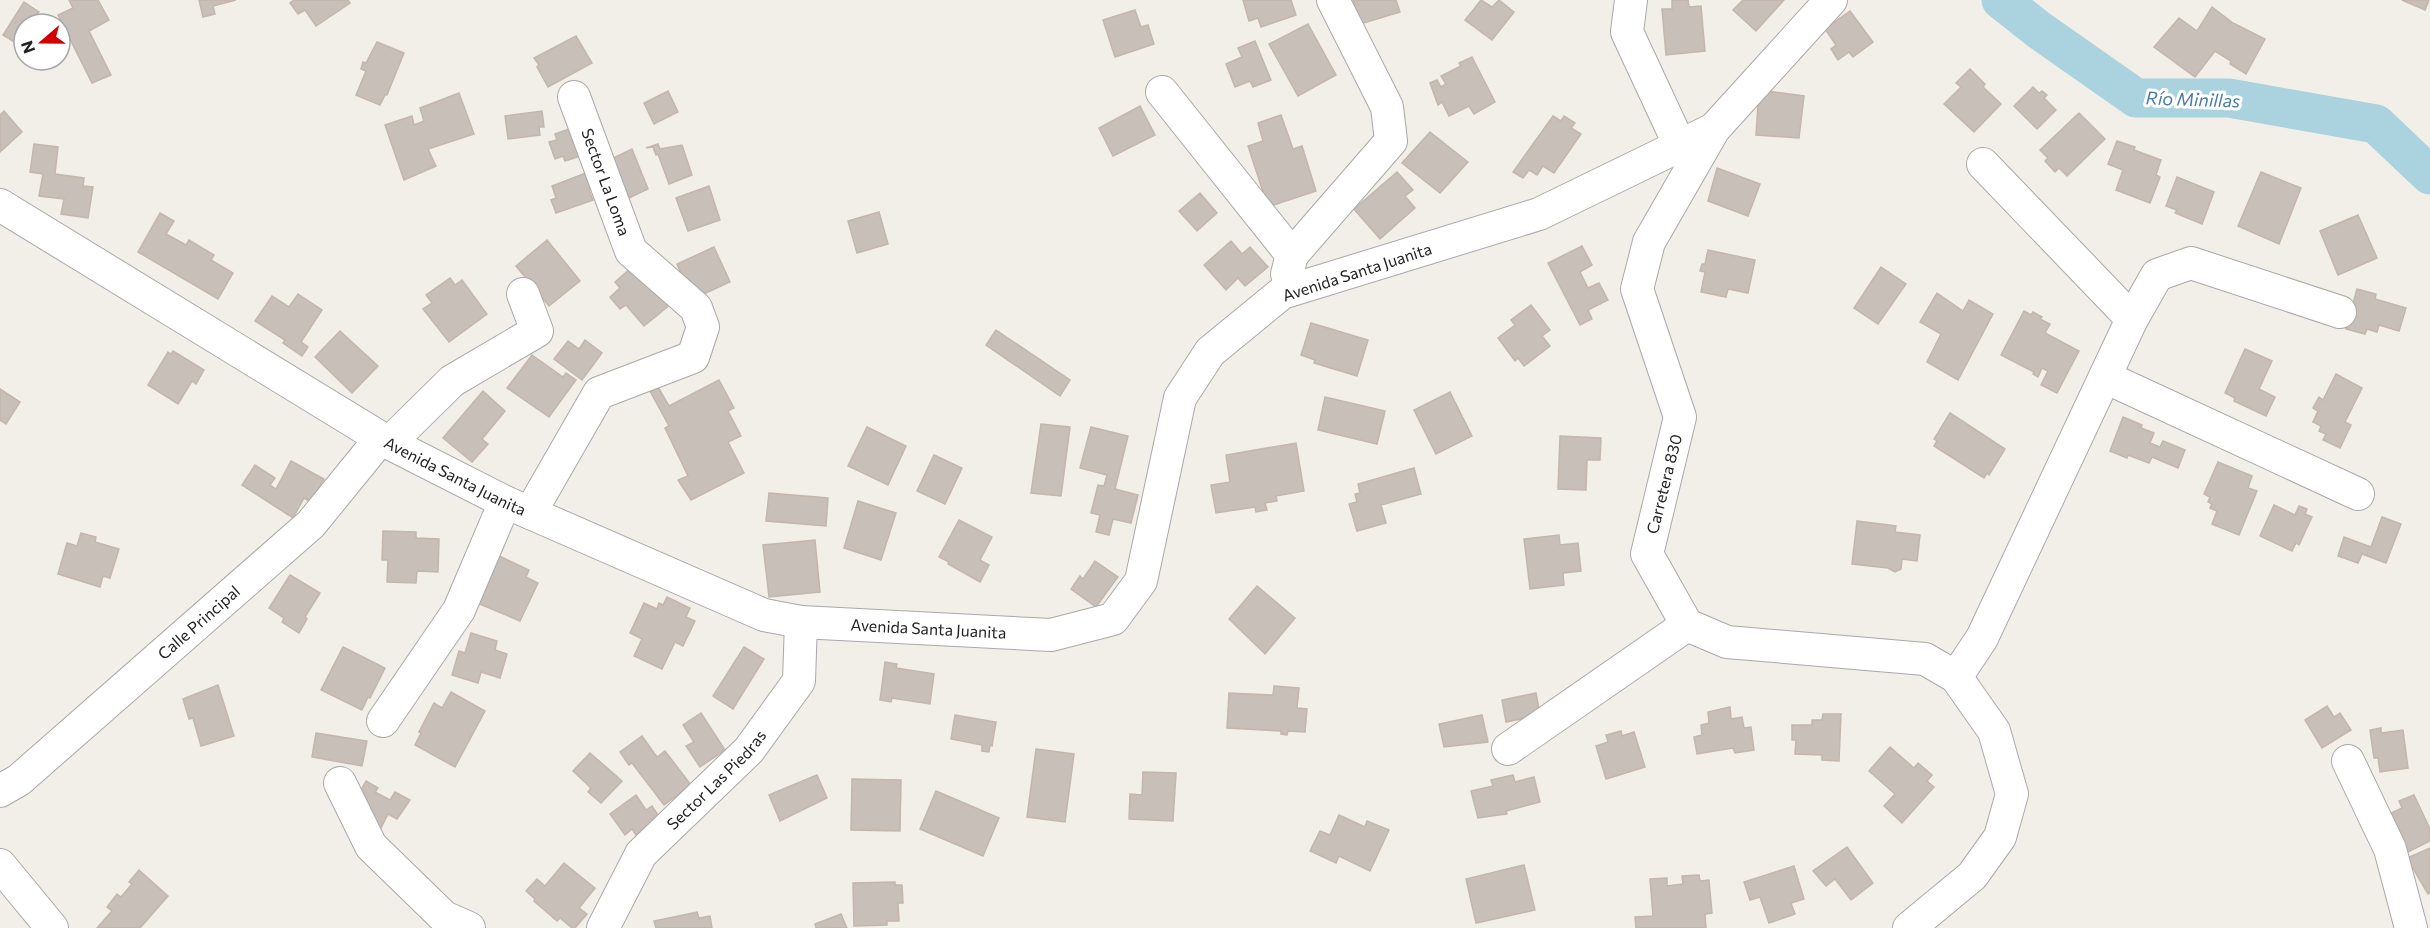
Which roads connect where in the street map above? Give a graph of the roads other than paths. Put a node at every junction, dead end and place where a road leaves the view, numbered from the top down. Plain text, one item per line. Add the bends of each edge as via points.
1 (1334, 0) edge
2 (1630, 0) edge
3 (1831, 0) edge
4 (1162, 92) dead end
5 (574, 97) dead end
6 (1713, 129) junction
7 (1680, 146) junction
8 (1983, 164) dead end
9 (0, 206) edge
10 (1292, 255) junction
11 (1282, 293) junction
12 (524, 294) dead end
13 (2340, 312) dead end
14 (2132, 319) junction
15 (2105, 377) junction
16 (385, 441) junction
17 (2358, 494) dead end
18 (518, 508) junction
19 (801, 622) junction
20 (1687, 625) junction
21 (1956, 677) junction
22 (383, 721) dead end
23 (1508, 749) dead end
24 (2348, 761) dead end
25 (340, 783) dead end
26 (0, 791) edge
27 (0, 865) edge
28 (52, 928) edge
29 (469, 928) edge
30 (603, 928) edge
31 (1909, 928) edge
32 (2411, 928) edge

1 - 10 street via 1387,107 1391,141
2 - 7 street via 1627,32
3 - 6 street, Carretera 830
4 - 10 street
5 - 18 street, Sector La Loma via 631,251 696,308 703,327 693,357 599,393
6 - 7 street, Avenida Santa Juanita
6 - 20 street, Carretera 830 via 1649,242 1637,289 1680,417 1647,554
7 - 11 street, Avenida Santa Juanita via 1539,214
8 - 14 street
9 - 16 street, Avenida Santa Juanita
10 - 11 street
11 - 19 street, Avenida Santa Juanita via 1210,352 1180,398 1141,580 1113,619 1051,635
12 - 16 street, Calle Principal via 537,330 452,381
13 - 14 street via 2191,263 2157,275
14 - 15 street
15 - 17 street
15 - 21 street via 1982,638
16 - 18 street, Avenida Santa Juanita
16 - 26 street, Calle Principal via 311,524 19,780
18 - 19 street, Avenida Santa Juanita via 764,615
18 - 22 street via 459,610
19 - 30 street, Sector Las Piedras via 799,681 749,750 641,854
20 - 21 street via 1727,642 1925,659
20 - 23 street
21 - 31 street via 1994,731 2012,794 2000,837 1972,876
24 - 32 street via 2390,849
25 - 29 street via 371,846 444,917
27 - 28 street

